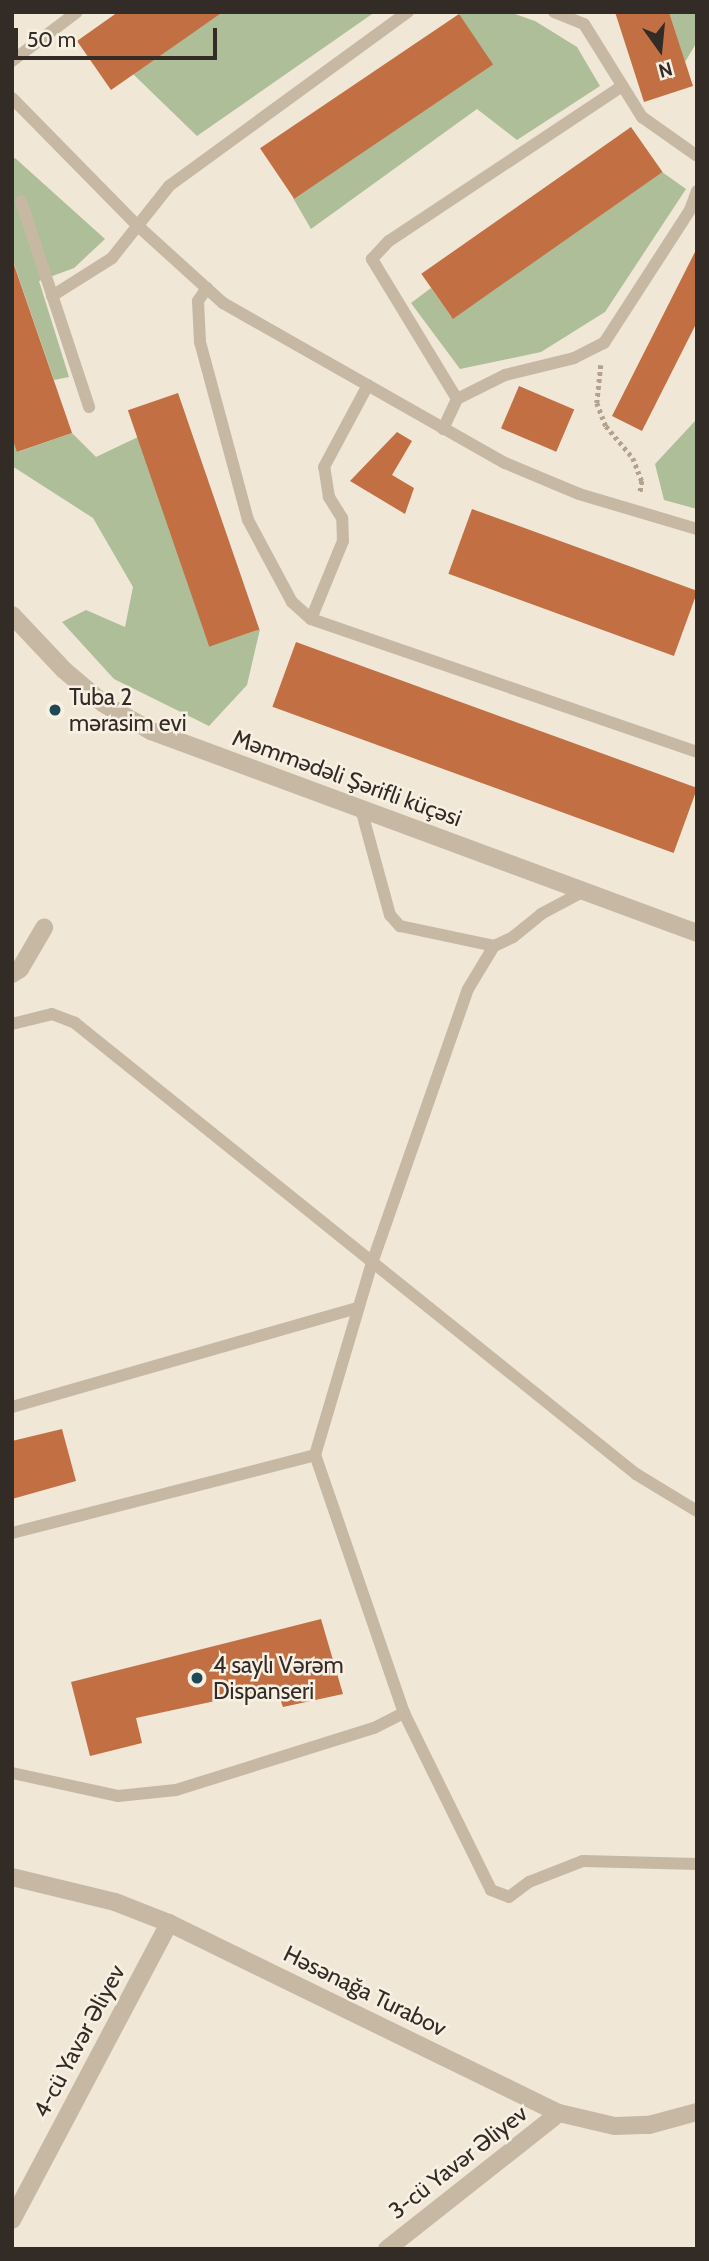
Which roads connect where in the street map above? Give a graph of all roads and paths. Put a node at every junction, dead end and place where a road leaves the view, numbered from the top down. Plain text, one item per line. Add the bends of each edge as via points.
1 (77, 12) edge
2 (408, 12) edge
3 (554, 12) edge
4 (584, 18) edge
5 (12, 61) edge
6 (622, 86) junction
7 (12, 98) edge
8 (697, 156) edge
9 (697, 191) edge
10 (21, 201) dead end
11 (138, 226) junction
12 (207, 288) junction
13 (52, 296) junction
14 (604, 343) junction
15 (368, 385) junction
16 (457, 399) junction
17 (89, 407) dead end
18 (443, 429) junction
19 (636, 511) junction
20 (697, 529) edge
21 (12, 615) edge
22 (311, 619) junction
23 (697, 752) edge
24 (361, 809) junction
25 (584, 891) junction
26 (44, 928) dead end
27 (697, 933) edge
28 (494, 946) junction
29 (12, 974) edge
30 (12, 1024) edge
31 (372, 1263) junction
32 (358, 1308) junction
33 (12, 1407) edge
34 (315, 1455) junction
35 (697, 1511) edge
36 (12, 1533) edge
37 (404, 1713) junction
38 (12, 1773) edge
39 (697, 1864) edge
40 (12, 1877) edge
41 (169, 1923) junction
42 (697, 2112) edge
43 (559, 2113) junction
44 (12, 2220) edge
45 (387, 2249) edge

1 - 5 lane
2 - 11 lane via 169,186
3 - 4 lane
4 - 6 lane
6 - 8 lane via 642,117
6 - 16 lane via 389,241 372,259
7 - 11 lane
9 - 14 lane via 690,210
10 - 13 lane
11 - 12 lane
11 - 13 lane via 112,258
12 - 15 lane via 223,303
12 - 22 lane via 198,301 200,342 248,520 292,602
13 - 17 lane
14 - 16 lane via 574,358 505,375
14 - 19 path via 597,403 606,426 633,458 642,481
15 - 18 lane
15 - 22 lane via 324,467 329,497 342,518 343,541
16 - 18 lane
18 - 19 lane via 505,463 579,494
19 - 20 lane
21 - 24 street, Məmmədəli Şərifli küçəsi via 104,704 151,731
22 - 23 lane
24 - 25 street, Məmmədəli Şərifli küçəsi
24 - 28 lane via 390,915 400,926
25 - 27 street, Məmmədəli Şərifli küçəsi
25 - 28 lane
26 - 29 street via 20,969
28 - 31 lane via 468,989
30 - 31 lane via 52,1014 75,1023
31 - 32 lane
31 - 35 lane via 636,1474
32 - 33 lane
32 - 34 lane
34 - 36 lane
34 - 37 lane
37 - 38 lane via 373,1728 176,1790 118,1797
37 - 39 lane via 491,1891 509,1897 529,1882 583,1861
40 - 41 street, Həsənağa Turabov via 115,1902
41 - 43 street, Həsənağa Turabov
41 - 44 street, 4-cü Yavər Əliyev
42 - 43 street, Həsənağa Turabov via 649,2124 615,2126
43 - 45 street, 3-cü Yavər Əliyev

